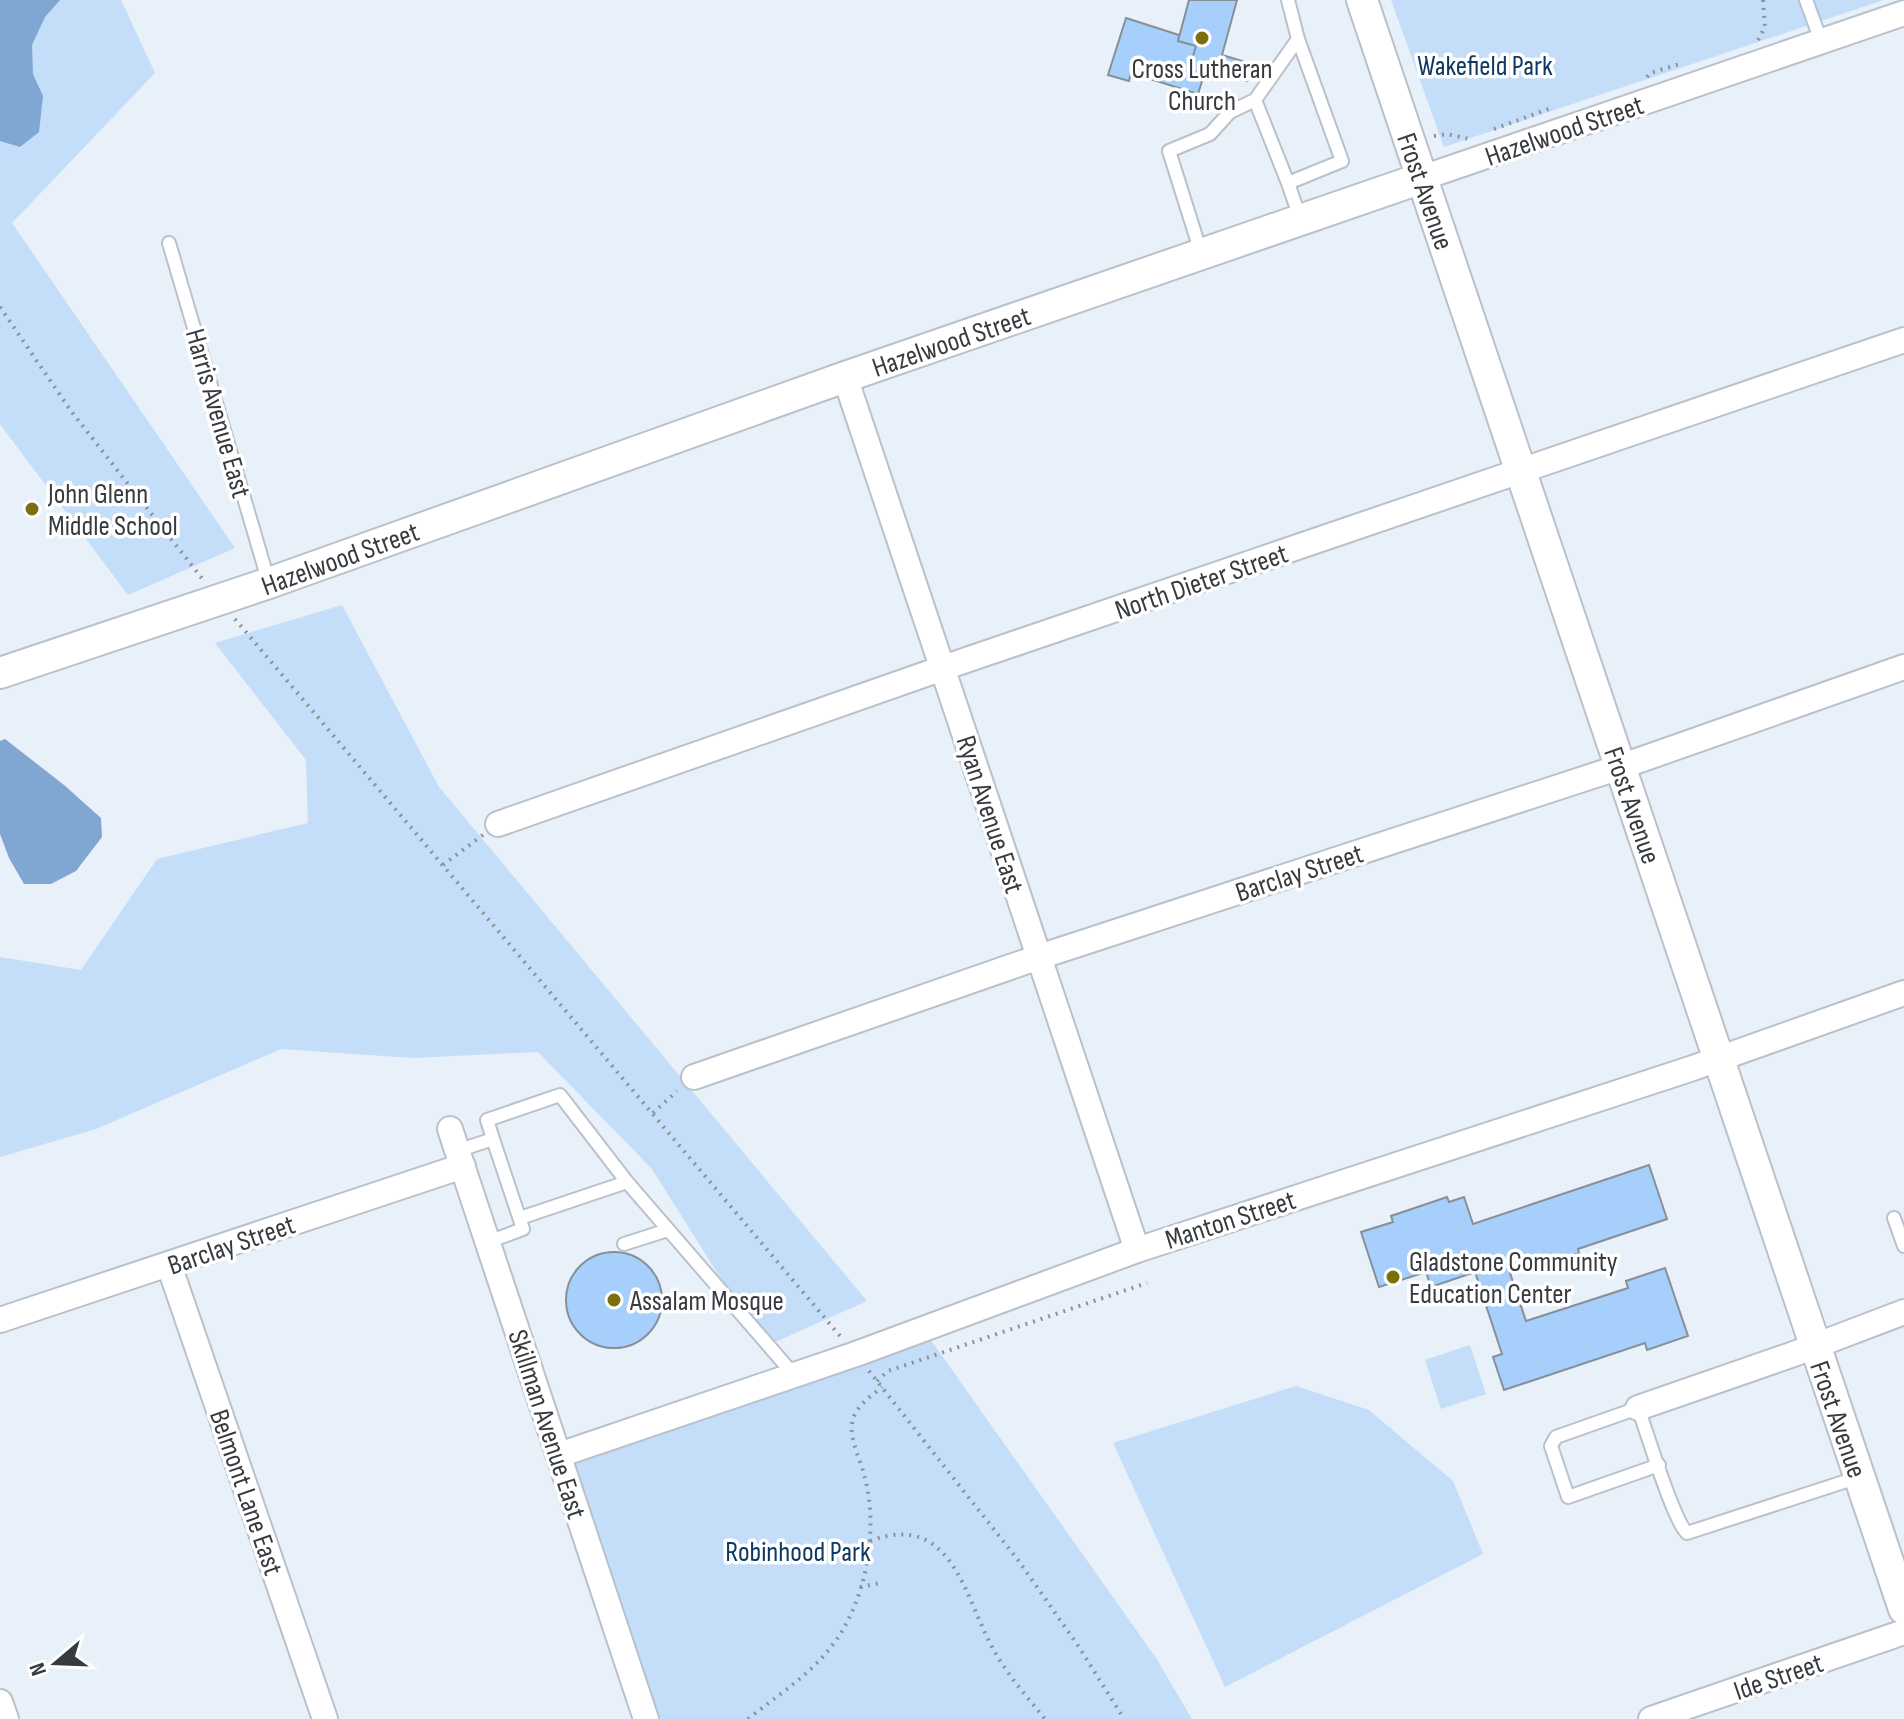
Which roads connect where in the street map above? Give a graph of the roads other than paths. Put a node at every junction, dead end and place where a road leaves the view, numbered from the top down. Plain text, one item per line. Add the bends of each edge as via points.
1 (1288, 0) edge
2 (1362, 0) edge
3 (1806, 0) edge
4 (1904, 13) edge
5 (1298, 39) junction
6 (1821, 41) junction
7 (1255, 100) junction
8 (1422, 178) junction
9 (1288, 183) junction
10 (1301, 220) junction
11 (169, 243) dead end
12 (1205, 253) junction
13 (1904, 340) edge
14 (845, 377) junction
15 (1521, 472) junction
16 (269, 583) junction
17 (1904, 667) edge
18 (943, 668) junction
19 (0, 673) edge
20 (1620, 767) junction
21 (498, 824) road end
22 (1039, 957) junction
23 (1904, 993) edge
24 (1719, 1059) junction
25 (694, 1077) road end
26 (493, 1139) junction
27 (457, 1149) junction
28 (627, 1182) junction
29 (520, 1218) junction
30 (1894, 1218) dead end
31 (668, 1230) junction
32 (488, 1242) junction
33 (624, 1244) dead end
34 (1904, 1246) edge
35 (1137, 1250) junction
36 (169, 1265) junction
37 (1904, 1312) edge
38 (0, 1320) edge
39 (1814, 1347) junction
40 (794, 1375) junction
41 (1638, 1408) junction
42 (559, 1455) junction
43 (1659, 1465) junction
44 (1859, 1477) junction
45 (1904, 1609) edge
46 (1904, 1632) edge
47 (0, 1702) edge
48 (6, 1719) edge
49 (325, 1719) edge
50 (646, 1719) edge
51 (1651, 1719) edge

1 - 5 lane
2 - 8 street, Frost Avenue
3 - 6 lane
4 - 6 street, Hazelwood Street
5 - 7 lane
5 - 9 lane via 1342,161
6 - 8 street, Hazelwood Street
7 - 9 lane
7 - 12 lane via 1230,112 1210,134 1169,151
8 - 10 street, Hazelwood Street
8 - 15 street, Frost Avenue
9 - 10 lane
10 - 12 street, Hazelwood Street
11 - 16 lane, Harris Avenue East
12 - 14 street, Hazelwood Street
13 - 15 street, North Dieter Street
14 - 16 street, Hazelwood Street
14 - 18 street, Ryan Avenue East
15 - 18 street, North Dieter Street
15 - 20 street, Frost Avenue
16 - 19 street, Hazelwood Street
17 - 20 street, Barclay Street
18 - 21 street, North Dieter Street
18 - 22 street, Ryan Avenue East
20 - 22 street, Barclay Street
20 - 24 street, Frost Avenue
22 - 25 street, Barclay Street
22 - 35 street, Ryan Avenue East
23 - 24 street, Manton Street
24 - 35 street, Manton Street
24 - 39 street, Frost Avenue
26 - 27 lane
26 - 28 lane via 487,1120 560,1095
26 - 29 lane
27 - 32 street, Skillman Avenue East
27 - 36 street, Barclay Street
28 - 29 lane
28 - 31 lane
29 - 32 lane via 523,1229
30 - 34 lane
31 - 33 lane
31 - 40 lane
32 - 42 street, Skillman Avenue East
35 - 40 street, Manton Street
36 - 38 street, Barclay Street
36 - 49 street, Belmont Lane East
37 - 39 street
39 - 41 street
39 - 44 street, Frost Avenue
40 - 42 street, Manton Street
41 - 43 lane
41 - 43 lane via 1556,1437 1551,1446 1568,1497
42 - 50 street, Skillman Avenue East
43 - 44 lane via 1687,1533
44 - 45 street, Frost Avenue
46 - 51 street, Ide Street
47 - 48 street

